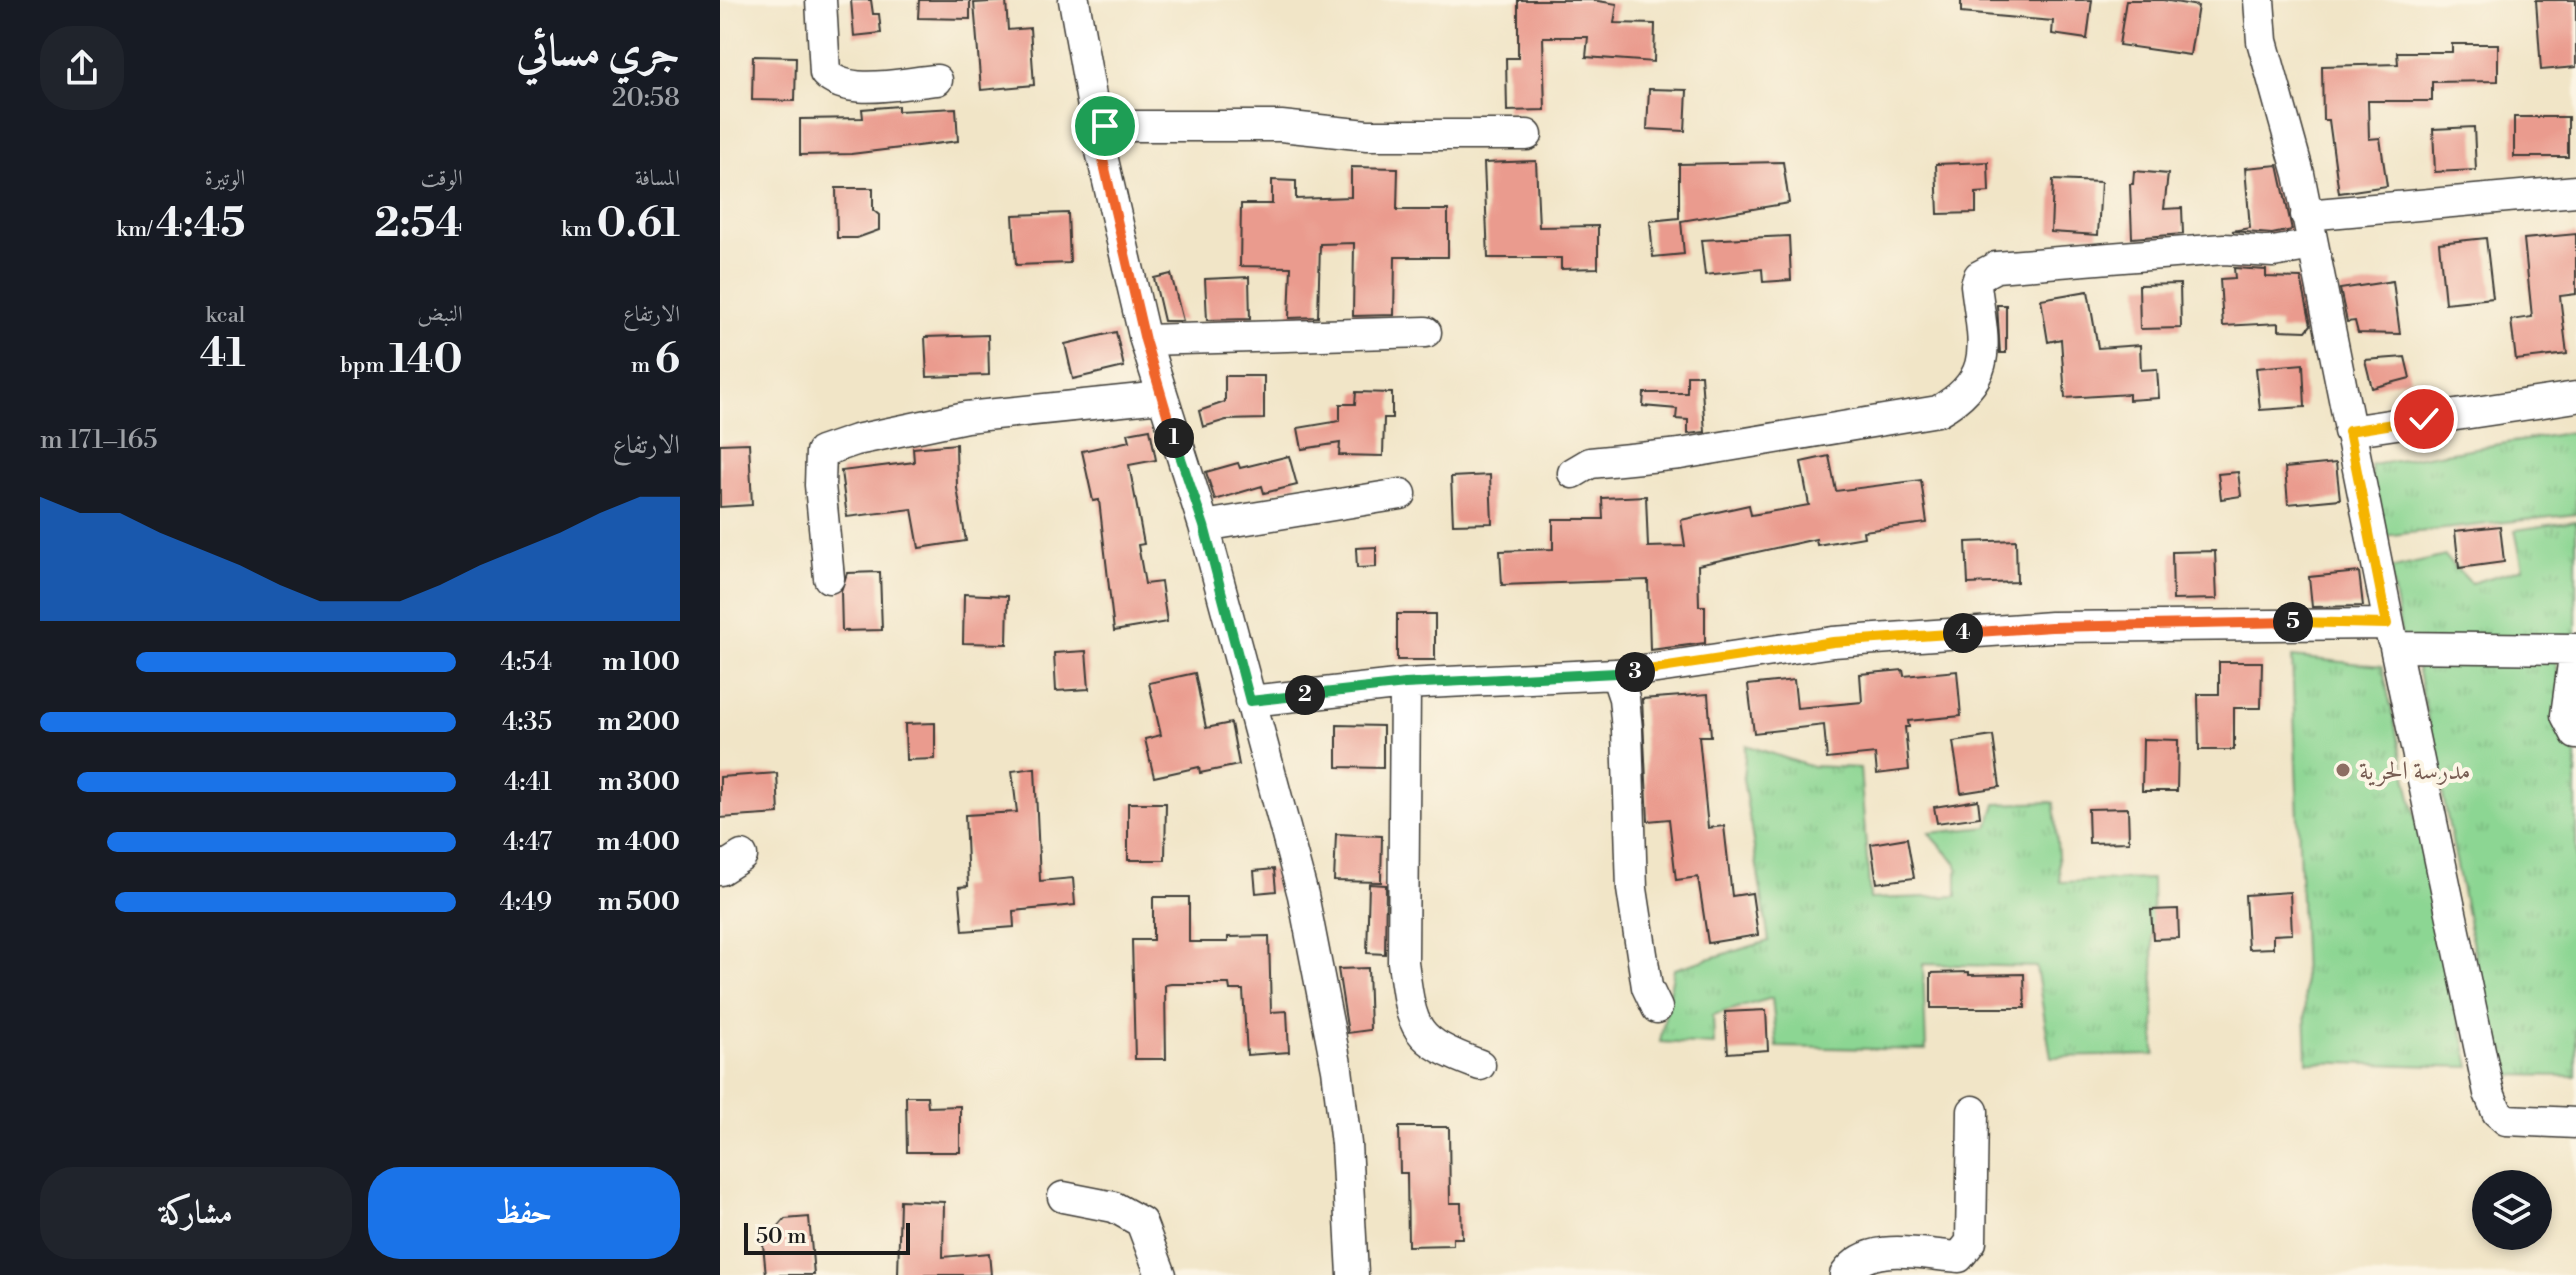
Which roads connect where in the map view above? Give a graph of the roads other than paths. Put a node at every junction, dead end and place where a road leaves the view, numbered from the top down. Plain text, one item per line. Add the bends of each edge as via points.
1 (821, 0) edge
2 (1074, 0) edge
3 (2259, 0) edge
4 (937, 80) dead end
5 (1096, 126) junction
6 (1527, 135) dead end
7 (2576, 191) edge
8 (2306, 215) junction
9 (2313, 245) junction
10 (1426, 332) dead end
11 (1145, 340) junction
12 (1161, 397) junction
13 (2576, 397) edge
14 (2349, 431) junction
15 (1573, 473) dead end
16 (1401, 494) dead end
17 (1204, 526) junction
18 (829, 578) dead end
19 (2391, 635) junction
20 (2576, 649) edge
21 (1616, 674) junction
22 (1405, 684) junction
23 (1250, 701) junction
24 (2576, 734) edge
25 (1657, 1008) dead end
26 (1480, 1065) dead end
27 (1973, 1111) dead end
28 (2576, 1123) edge
29 (1063, 1197) dead end
30 (1161, 1275) edge
31 (1353, 1275) edge
32 (1845, 1275) edge

1 - 4 street via 825,73 834,83
2 - 5 street
3 - 8 street via 2268,70 2285,118
5 - 6 street
5 - 11 street
7 - 8 street
8 - 9 street
9 - 14 street
9 - 15 street via 2273,252 2224,249 1996,267 1979,276 1976,285 1984,361 1980,375 1964,394 1938,411 1680,454 1590,463
10 - 11 street
11 - 12 street
12 - 17 street
12 - 18 street via 966,417 821,452
13 - 14 street
14 - 19 street
16 - 17 street
17 - 23 street
19 - 20 street
19 - 21 street via 2051,627 1833,642
19 - 28 street via 2489,1093 2506,1120
20 - 24 street via 2566,715
21 - 22 street
21 - 25 street via 1627,730 1634,900 1647,987
22 - 23 street
22 - 26 street via 1403,962 1409,1004 1425,1040
23 - 31 street via 1303,895 1337,1069
27 - 32 street via 1971,1242 1959,1257 1872,1252
29 - 30 street via 1114,1207 1141,1222

